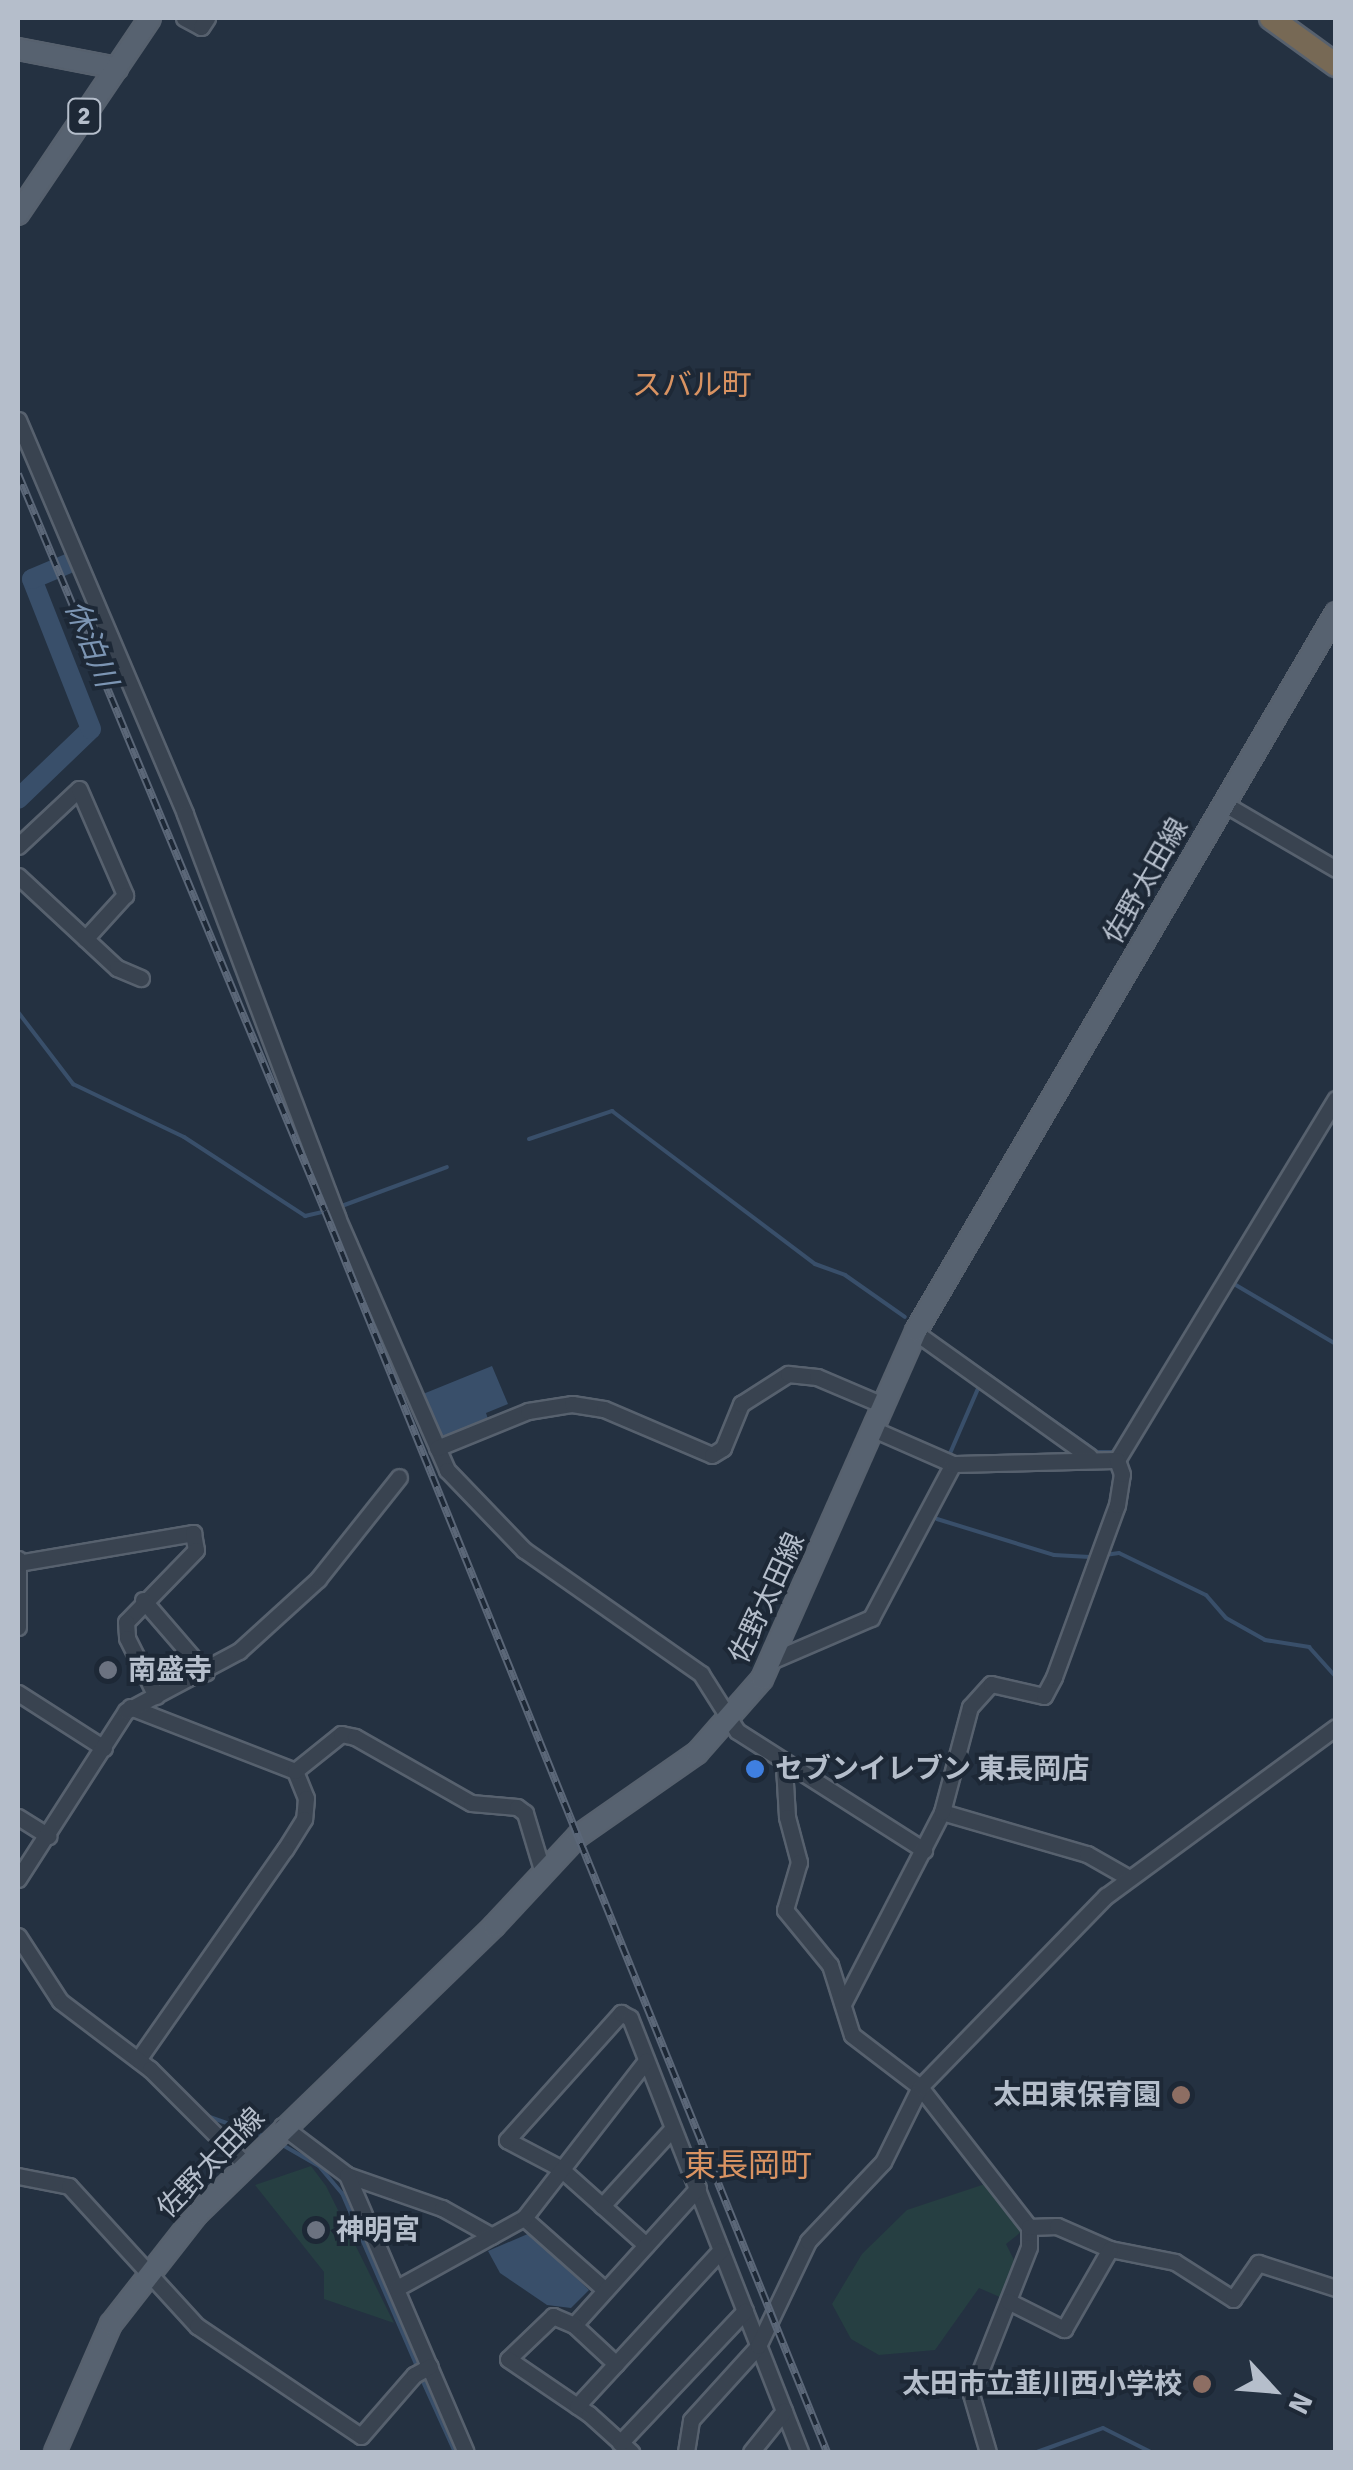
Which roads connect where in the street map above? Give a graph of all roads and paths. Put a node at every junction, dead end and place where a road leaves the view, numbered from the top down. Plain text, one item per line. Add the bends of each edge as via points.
1 (150, 18) edge
2 (184, 18) edge
3 (207, 18) edge
4 (1271, 18) edge
5 (18, 49) edge
6 (18, 60) edge
7 (1336, 64) edge
8 (114, 72) junction
9 (18, 214) edge
10 (18, 420) edge
11 (1336, 613) edge
12 (1222, 803) junction
13 (18, 846) edge
14 (1336, 869) edge
15 (18, 876) edge
16 (85, 939) junction
17 (141, 978) dead end
18 (1336, 1100) edge
19 (915, 1332) junction
20 (883, 1405) junction
21 (873, 1428) junction
22 (437, 1448) junction
23 (1089, 1456) junction
24 (1116, 1460) junction
25 (948, 1462) junction
26 (400, 1477) dead end
27 (18, 1561) edge
28 (143, 1600) junction
29 (18, 1628) edge
30 (772, 1661) junction
31 (206, 1673) junction
32 (18, 1692) edge
33 (156, 1696) junction
34 (130, 1707) junction
35 (729, 1722) junction
36 (1336, 1727) edge
37 (104, 1748) junction
38 (784, 1766) junction
39 (295, 1771) junction
40 (942, 1812) junction
41 (18, 1816) edge
42 (48, 1836) junction
43 (924, 1850) junction
44 (543, 1873) junction
45 (1129, 1878) junction
46 (18, 1879) edge
47 (18, 1936) edge
48 (843, 2004) junction
49 (138, 2060) junction
50 (646, 2061) junction
51 (920, 2087) junction
52 (282, 2126) junction
53 (673, 2128) junction
54 (244, 2163) junction
55 (560, 2168) junction
56 (346, 2175) junction
57 (18, 2176) edge
58 (698, 2188) junction
59 (602, 2206) junction
60 (524, 2218) junction
61 (1028, 2227) junction
62 (492, 2236) junction
63 (646, 2246) junction
64 (1110, 2249) junction
65 (721, 2250) junction
66 (148, 2271) junction
67 (397, 2288) junction
68 (1336, 2288) edge
69 (605, 2290) junction
70 (1008, 2301) junction
71 (745, 2311) junction
72 (574, 2325) junction
73 (758, 2346) junction
74 (616, 2364) junction
75 (430, 2366) junction
76 (577, 2406) junction
77 (784, 2411) junction
78 (626, 2448) edge
79 (55, 2452) edge
80 (466, 2452) edge
81 (686, 2452) edge
82 (751, 2452) edge
83 (800, 2452) edge
84 (988, 2452) edge

1 - 8 main road, 2
2 - 3 street via 201,27
4 - 7 highway
5 - 8 main road
6 - 8 main road
8 - 9 main road, 2
10 - 22 street via 184,814 306,1138
11 - 12 main road, 佐野太田線
12 - 14 street
12 - 19 main road, 佐野太田線
13 - 16 street via 79,789 125,895
15 - 16 street
16 - 17 street via 117,968
18 - 24 street
19 - 20 main road, 佐野太田線
19 - 23 street
20 - 21 main road, 佐野太田線
20 - 22 street via 817,1378 788,1374 754,1391 723,1448 712,1455 604,1409 572,1404 528,1411
21 - 25 street
21 - 30 main road, 佐野太田線
22 - 35 street via 447,1470 524,1550 701,1674
23 - 24 street
23 - 25 street
24 - 40 street via 1122,1474 1116,1505 1044,1696 992,1684 970,1707
25 - 30 street via 871,1618
26 - 31 street via 318,1579
27 - 28 street via 193,1533 196,1550
27 - 29 street
28 - 31 street
28 - 33 street via 125,1631
30 - 35 main road, 佐野太田線
31 - 33 street
32 - 37 street
33 - 34 street
34 - 37 street
34 - 39 street
35 - 38 street
35 - 44 main road, 佐野太田線 via 698,1752 578,1836
36 - 45 street
37 - 42 street
38 - 43 street
38 - 48 street via 787,1818 799,1862 785,1910 830,1965
39 - 44 street via 341,1734 355,1737 471,1803 518,1807 526,1814
39 - 49 street via 306,1798 304,1819
40 - 43 street
40 - 45 street via 1087,1854
41 - 42 street
42 - 46 street
43 - 48 street
44 - 52 main road, 佐野太田線
45 - 51 street
47 - 49 street via 50,1991
48 - 51 street via 852,2036
49 - 54 street
50 - 53 street
50 - 55 street
50 - 55 street via 630,2018 616,2015 512,2128 507,2140
51 - 61 street
51 - 73 street via 883,2162 808,2241
52 - 54 main road, 佐野太田線
52 - 56 street
53 - 58 street
53 - 59 street
54 - 66 main road, 佐野太田線
55 - 59 street
55 - 60 street
56 - 62 street via 442,2208
56 - 67 street
57 - 66 street via 69,2186
58 - 63 street
58 - 65 street
59 - 63 street
60 - 62 street
60 - 69 street
61 - 64 street via 1057,2226
61 - 70 street via 1029,2247
62 - 67 street
63 - 69 street
64 - 68 street via 1176,2262 1233,2299 1258,2263
64 - 70 street via 1064,2329
65 - 71 street
65 - 74 street
66 - 75 street via 197,2326 362,2436 414,2375
66 - 79 main road, 佐野太田線 via 111,2324
67 - 75 street
69 - 72 street
70 - 84 street via 971,2394
71 - 73 street
71 - 78 street
72 - 74 street
72 - 76 street via 546,2317 508,2360
73 - 77 street
73 - 81 street via 692,2420
74 - 76 street
75 - 80 street
76 - 78 street
77 - 82 street
77 - 83 street

